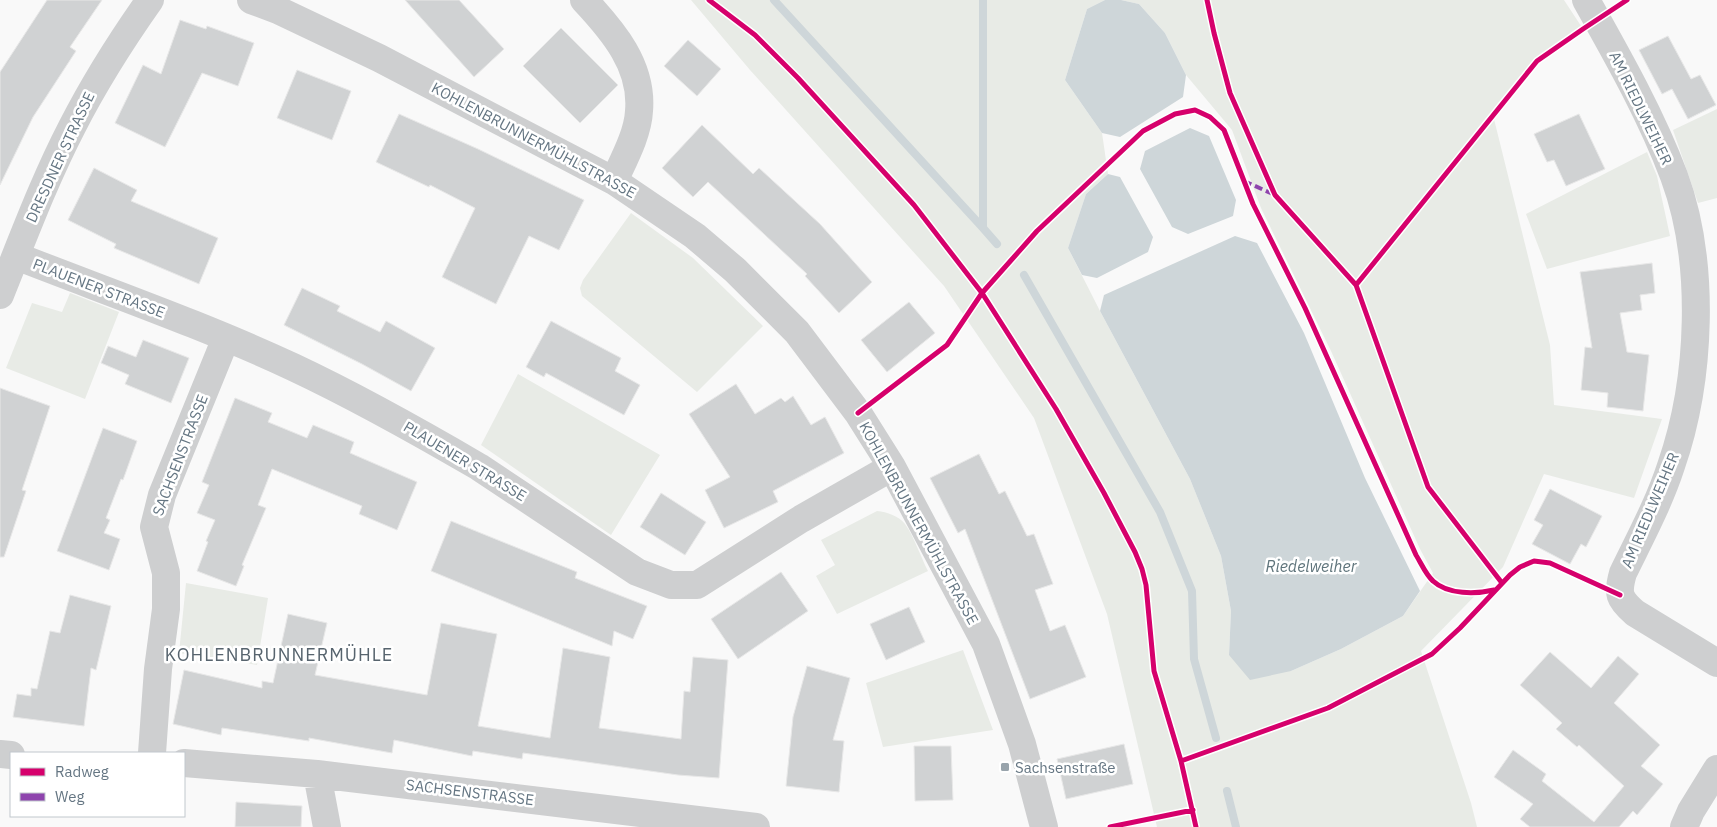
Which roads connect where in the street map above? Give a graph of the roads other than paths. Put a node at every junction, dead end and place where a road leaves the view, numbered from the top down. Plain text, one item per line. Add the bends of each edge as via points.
1 (150, 0) edge
2 (251, 0) edge
3 (584, 0) edge
4 (1586, 0) edge
5 (614, 181) junction
6 (16, 256) junction
7 (0, 295) edge
8 (226, 338) junction
9 (892, 467) junction
10 (1717, 663) edge
11 (152, 752) edge
12 (185, 764) edge
13 (1717, 769) edge
14 (316, 774) junction
15 (327, 827) edge
16 (756, 827) edge
17 (1044, 827) edge
18 (1684, 827) edge

1 - 6 street, DRESDNER STRASSE via 123,38 71,128
2 - 5 street, KOHLENBRUNNERMÜHLSTRASSE via 379,58
3 - 5 street via 626,51 637,80 639,112 633,136
4 - 10 street, AM RIEDLWEIHER via 1652,124 1674,177 1690,238 1695,288 1694,351 1689,398 1680,437 1671,468 1623,574 1620,595 1635,613
5 - 9 street, KOHLENBRUNNERMÜHLSTRASSE via 702,242 797,332 858,413
6 - 7 street, DRESDNER STRASSE
6 - 8 street, PLAUENER STRASSE
8 - 9 street, PLAUENER STRASSE via 294,368 399,422 479,467 637,572 670,585 697,585 801,519
8 - 11 street, SACHSENSTRASSE via 162,495 154,528 166,573 166,609
9 - 17 street, KOHLENBRUNNERMÜHLSTRASSE via 986,644 1022,744
12 - 14 street, SACHSENSTRASSE
13 - 18 street
14 - 15 street
14 - 16 street, SACHSENSTRASSE

